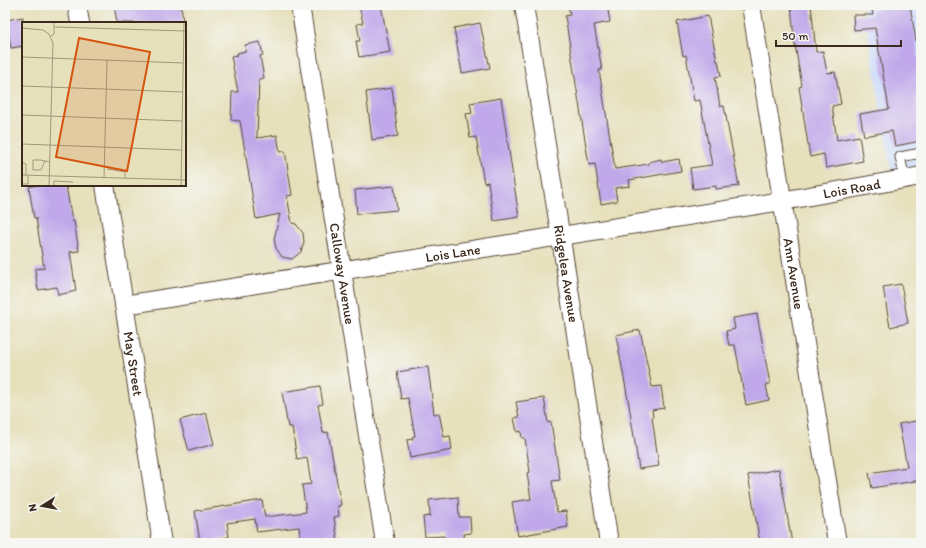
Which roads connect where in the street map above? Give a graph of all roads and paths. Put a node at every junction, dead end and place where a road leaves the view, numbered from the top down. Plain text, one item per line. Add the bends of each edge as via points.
1 (77, 5) edge
2 (300, 5) edge
3 (524, 5) edge
4 (751, 5) edge
5 (80, 22) edge
6 (921, 153) edge
7 (913, 178) edge
8 (105, 186) edge
9 (782, 201) junction
10 (561, 236) junction
11 (343, 271) junction
12 (124, 305) junction
13 (162, 543) edge
14 (385, 543) edge
15 (609, 543) edge
16 (837, 543) edge

1 - 5 street
2 - 11 street, Calloway Avenue
3 - 10 street, Ridgelea Avenue
4 - 9 street, Ann Avenue
6 - 7 lane via 900,157
7 - 9 street, Lois Road
8 - 12 street, May Street
9 - 10 street, Lois Lane
9 - 16 street, Ann Avenue
10 - 11 street, Lois Lane
10 - 15 street, Ridgelea Avenue
11 - 12 street, Lois Lane
11 - 14 street, Calloway Avenue
12 - 13 street, May Street

